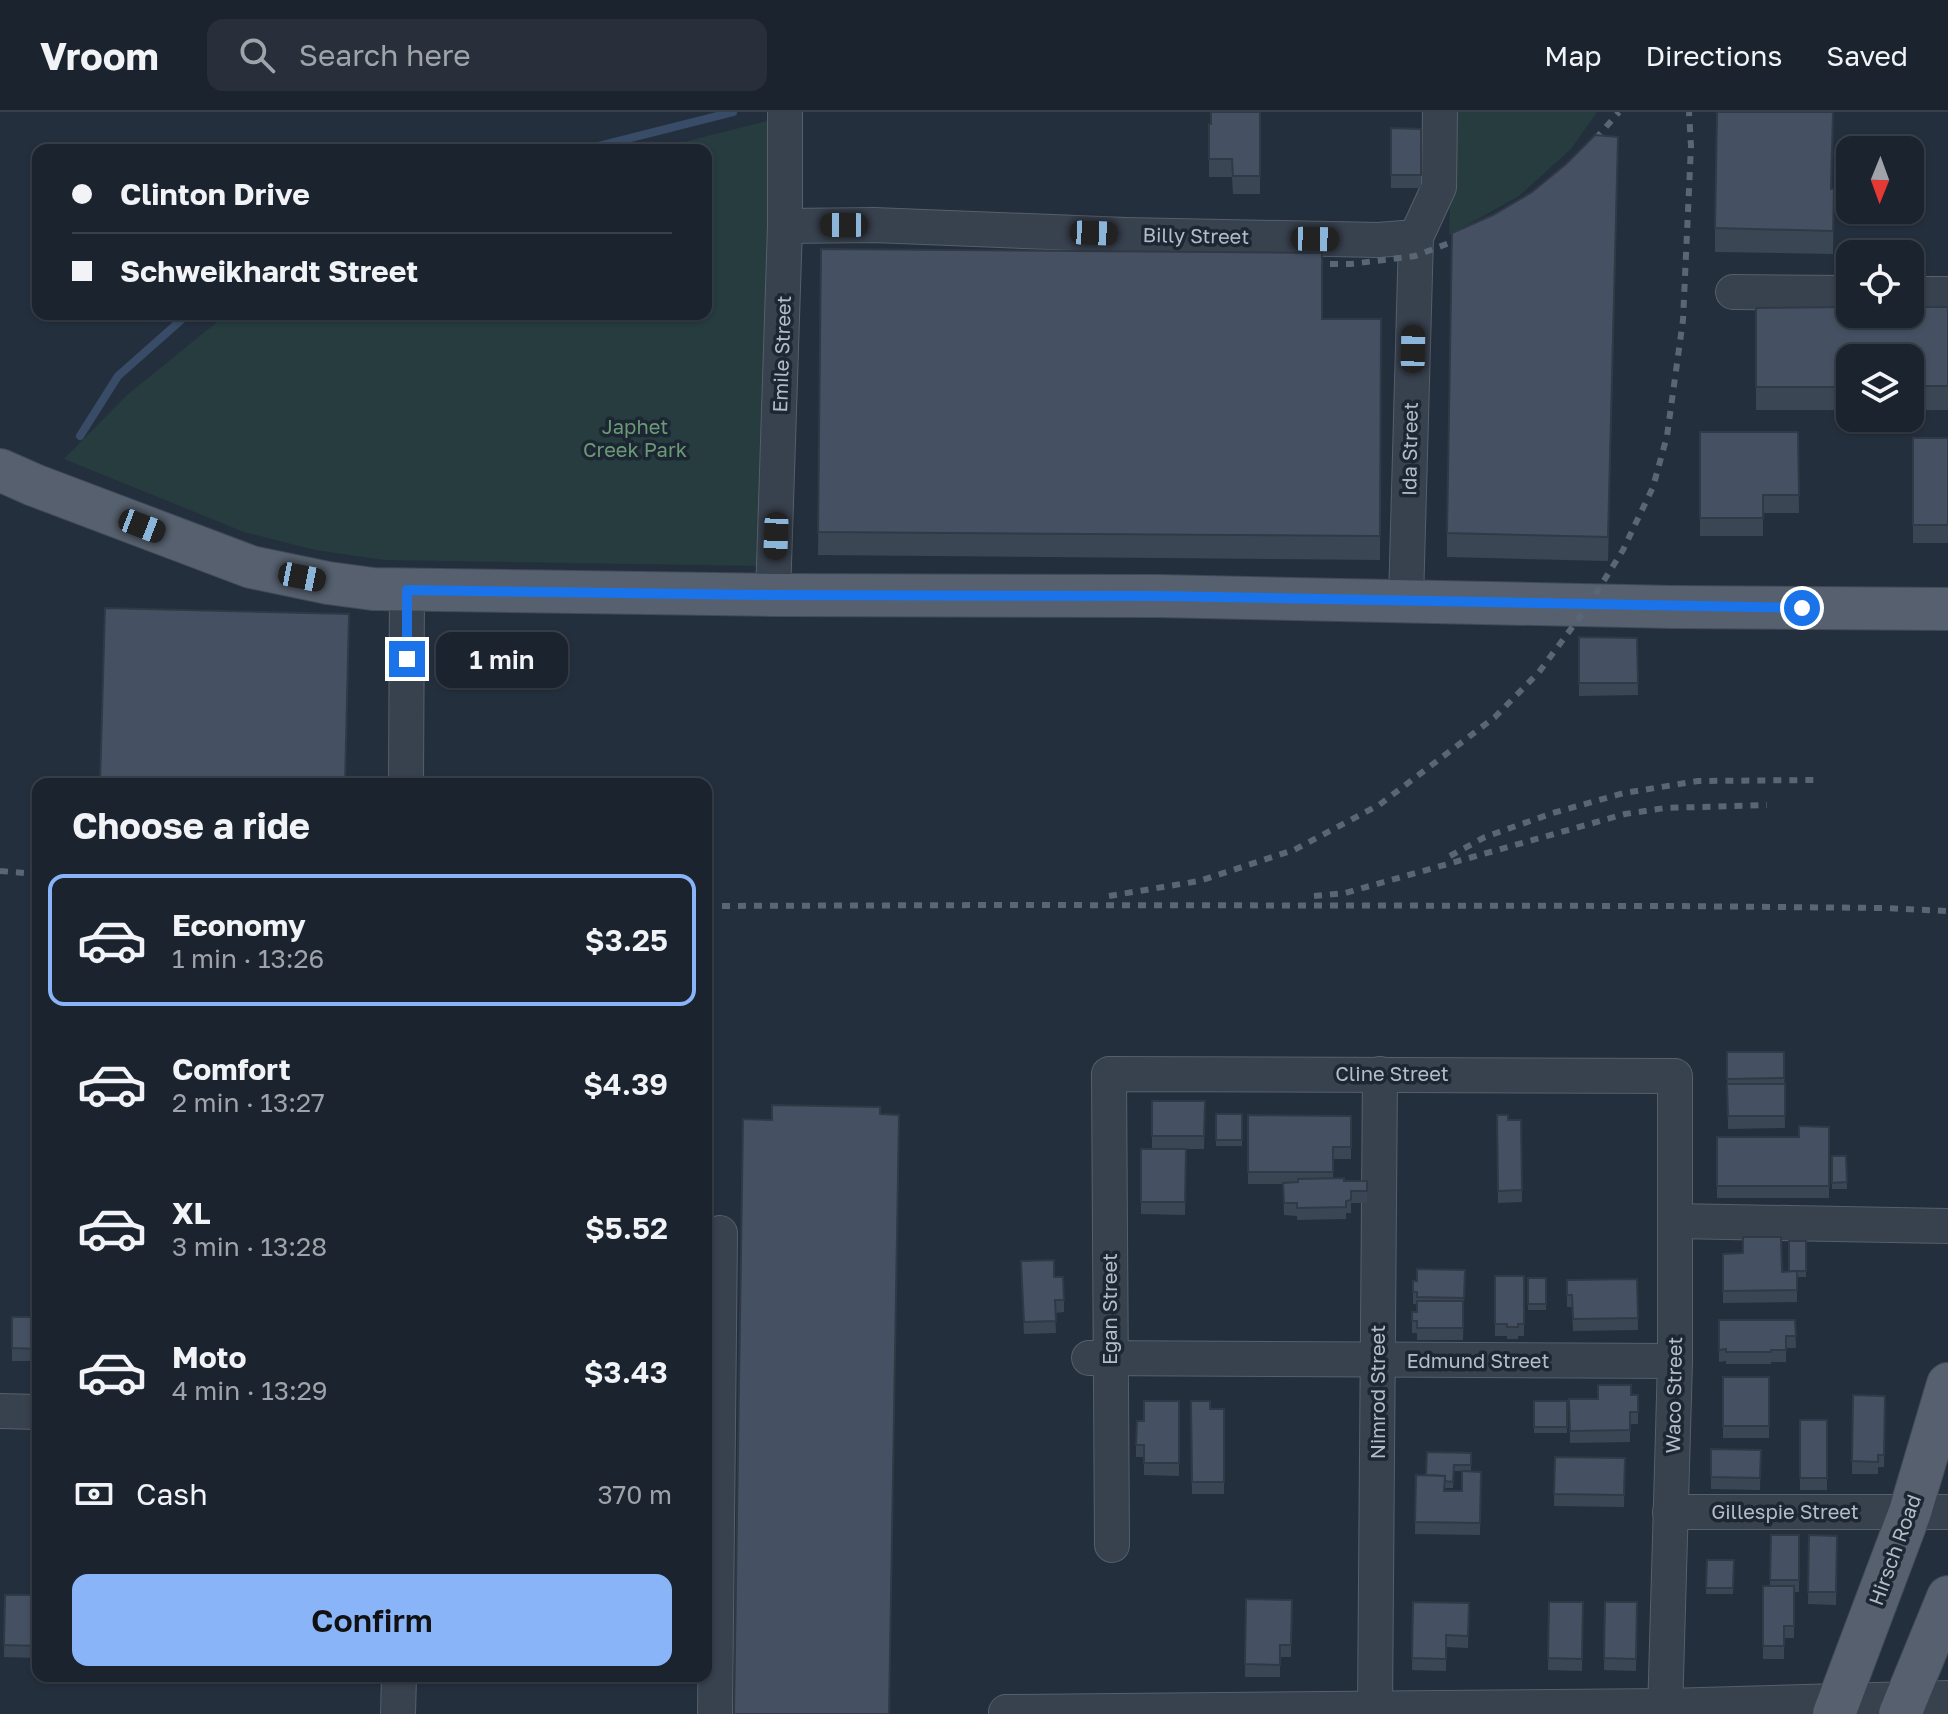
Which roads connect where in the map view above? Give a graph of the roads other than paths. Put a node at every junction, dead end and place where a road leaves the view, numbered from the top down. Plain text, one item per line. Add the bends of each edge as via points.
1 (785, 112) edge
2 (1440, 112) edge
3 (785, 214) junction
4 (1416, 237) junction
5 (1733, 292) dead end
6 (1836, 293) edge
7 (1924, 294) edge
8 (1948, 294) edge
9 (0, 470) edge
10 (407, 590) junction
11 (773, 595) junction
12 (1406, 600) junction
13 (1948, 609) edge
14 (406, 778) edge
15 (1109, 1074) joint
16 (1380, 1074) junction
17 (1675, 1076) joint
18 (1676, 1221) junction
19 (1948, 1226) edge
20 (720, 1233) dead end
21 (1100, 1358) junction
22 (1378, 1361) junction
23 (1675, 1361) junction
24 (1948, 1384) edge
25 (0, 1411) edge
26 (32, 1412) edge
27 (712, 1419) edge
28 (1670, 1512) junction
29 (1929, 1512) edge
30 (1112, 1545) dead end
31 (1948, 1597) edge
32 (399, 1682) edge
33 (1948, 1698) edge
34 (1903, 1706) edge
35 (1836, 1708) edge
36 (1375, 1710) junction
37 (1665, 1710) edge
38 (1006, 1712) dead end
39 (398, 1714) edge
40 (715, 1714) edge

1 - 3 street, Emile Street
2 - 4 street, Ida Street via 1439,187
3 - 4 street, Billy Street via 874,225 1126,235
3 - 11 street, Emile Street
4 - 12 street, Ida Street
5 - 6 street
7 - 8 street
9 - 10 main road via 251,567 328,583
10 - 11 main road
10 - 14 street
11 - 12 main road
12 - 13 main road
15 - 16 street, Cline Street
15 - 21 street, Egan Street
16 - 17 street, Cline Street
16 - 22 street, Nimrod Street
17 - 18 street, Waco Street
18 - 19 street
18 - 23 street, Waco Street
20 - 27 street
21 - 22 street, Edmund Street
21 - 30 street, Egan Street
22 - 23 street, Edmund Street
22 - 36 street, Nimrod Street
23 - 28 street, Waco Street
24 - 29 main road, Hirsch Road
25 - 26 street
27 - 40 street
28 - 29 street, Gillespie Street
28 - 37 street, Waco Street
29 - 35 main road, Hirsch Road
31 - 34 main road
32 - 39 street
33 - 34 street
34 - 35 street
35 - 37 street
36 - 37 street
36 - 38 street

